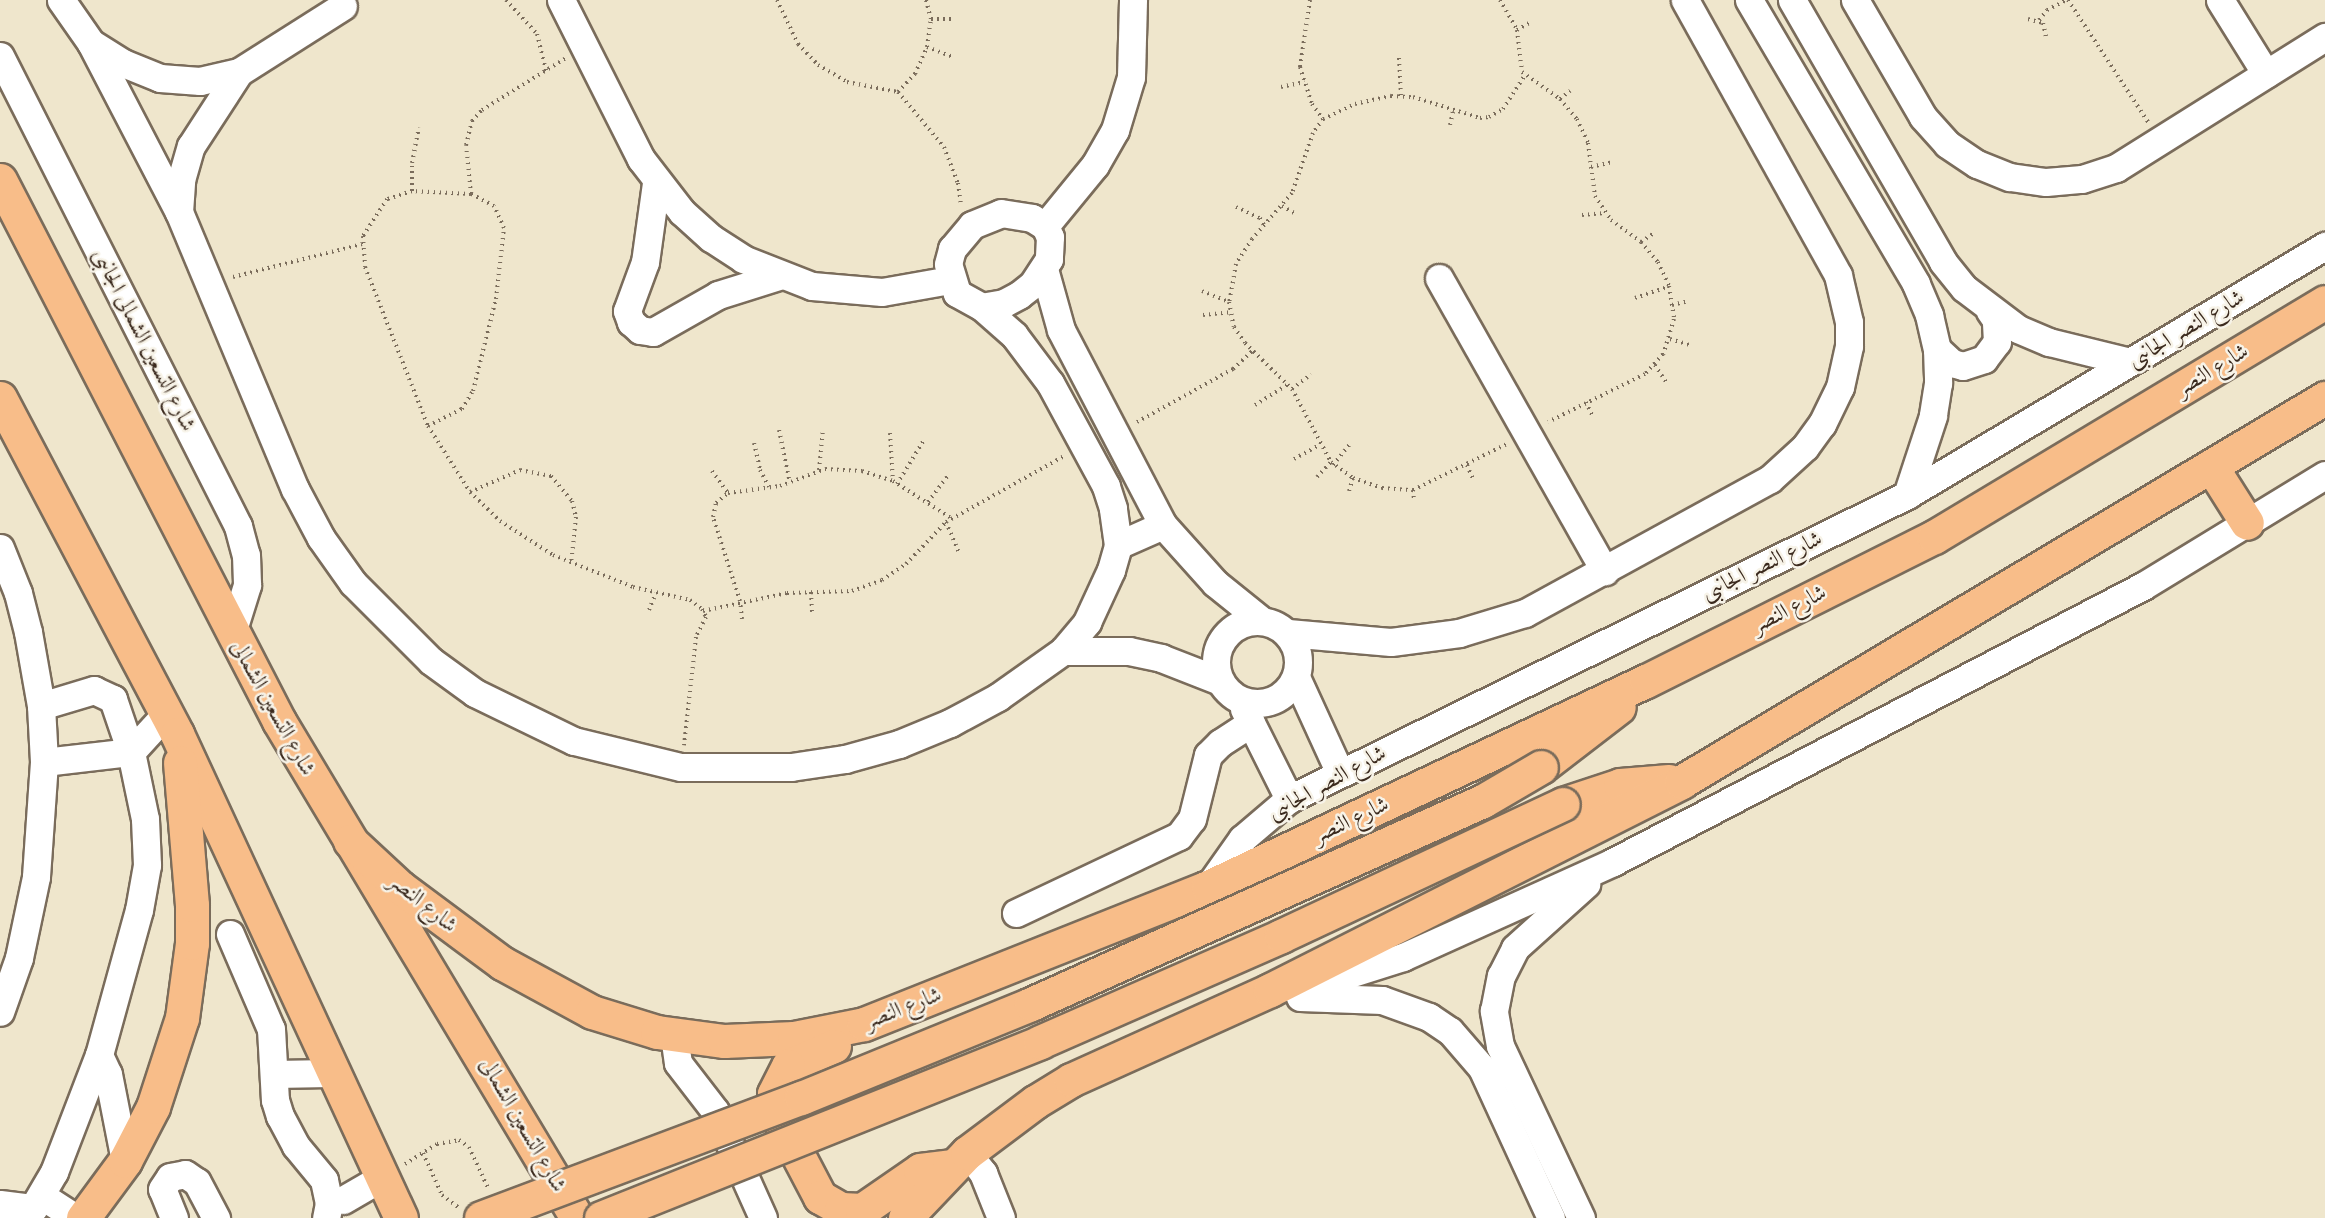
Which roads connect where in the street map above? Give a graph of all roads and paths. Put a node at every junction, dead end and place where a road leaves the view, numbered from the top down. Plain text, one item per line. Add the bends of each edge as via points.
1 (61, 0) edge
2 (506, 0) edge
3 (561, 0) edge
4 (777, 0) edge
5 (926, 0) edge
6 (1133, 0) edge
7 (1500, 0) edge
8 (1685, 0) edge
9 (1749, 0) edge
10 (1792, 0) edge
11 (1855, 0) edge
12 (2068, 0) edge
13 (2220, 0) edge
14 (342, 6) dead end
15 (931, 19) junction
16 (953, 19) dead end
17 (2028, 19) dead end
18 (2039, 20) junction
19 (1529, 23) dead end
20 (1517, 30) junction
21 (2046, 37) dead end
22 (2325, 37) edge
23 (91, 43) junction
24 (584, 46) junction
25 (927, 47) junction
26 (0, 56) edge
27 (951, 56) dead end
28 (1399, 58) dead end
29 (546, 71) junction
30 (239, 72) junction
31 (2266, 74) junction
32 (1304, 82) dead end
33 (1281, 87) dead end
34 (1570, 91) dead end
35 (898, 92) junction
36 (1401, 96) junction
37 (1560, 99) dead end
38 (1454, 111) junction
39 (1323, 119) dead end
40 (1450, 125) dead end
41 (419, 128) dead end
42 (2160, 140) junction
43 (1613, 162) dead end
44 (1592, 167) dead end
45 (0, 180) edge
46 (656, 183) junction
47 (412, 191) junction
48 (471, 194) junction
49 (1282, 206) dead end
50 (1236, 207) dead end
51 (179, 212) junction
52 (1294, 213) dead end
53 (1605, 214) dead end
54 (1582, 215) dead end
55 (1045, 226) junction
56 (1265, 227) dead end
57 (1654, 233) dead end
58 (962, 236) junction
59 (1641, 242) dead end
60 (362, 244) junction
61 (2325, 246) edge
62 (1044, 269) junction
63 (779, 276) junction
64 (1439, 278) dead end
65 (950, 280) junction
66 (209, 283) junction
67 (1669, 286) dead end
68 (1202, 291) dead end
69 (1635, 298) dead end
70 (1689, 301) dead end
71 (1229, 302) dead end
72 (2325, 302) edge
73 (1672, 305) dead end
74 (982, 307) junction
75 (1990, 311) junction
76 (1230, 312) dead end
77 (1203, 315) dead end
78 (1670, 339) dead end
79 (1690, 345) dead end
80 (1936, 349) junction
81 (1252, 351) dead end
82 (2130, 362) junction
83 (1655, 364) dead end
84 (1311, 374) dead end
85 (1666, 382) dead end
86 (1287, 385) dead end
87 (1292, 389) dead end
88 (0, 398) edge
89 (2325, 398) edge
90 (1586, 402) dead end
91 (1256, 405) dead end
92 (1593, 417) dead end
93 (428, 426) junction
94 (779, 430) dead end
95 (824, 430) dead end
96 (890, 433) dead end
97 (1115, 434) junction
98 (924, 440) dead end
99 (754, 443) dead end
100 (1350, 444) dead end
101 (1083, 445) junction
102 (1319, 445) dead end
103 (1294, 459) dead end
104 (1467, 465) dead end
105 (2211, 466) junction
106 (819, 470) junction
107 (712, 471) dead end
108 (948, 475) dead end
109 (2325, 475) edge
110 (1317, 477) dead end
111 (1353, 478) dead end
112 (1473, 479) dead end
113 (790, 483) junction
114 (895, 483) junction
115 (770, 488) junction
116 (1413, 490) dead end
117 (1349, 491) dead end
118 (470, 492) junction
119 (728, 493) junction
120 (1907, 495) junction
121 (1414, 500) dead end
122 (928, 502) junction
123 (951, 519) junction
124 (946, 522) junction
125 (2247, 523) junction
126 (1163, 525) junction
127 (1118, 545) junction
128 (0, 549) edge
129 (959, 553) dead end
130 (571, 564) junction
131 (1605, 571) junction
132 (811, 592) junction
133 (656, 593) junction
134 (740, 601) junction
135 (649, 610) dead end
136 (704, 611) junction
137 (812, 612) dead end
138 (742, 619) dead end
139 (1261, 620) junction
140 (232, 633) junction
141 (1288, 633) junction
142 (1063, 651) junction
143 (1296, 676) junction
144 (1646, 681) junction
145 (1237, 701) junction
146 (40, 706) junction
147 (172, 724) junction
148 (131, 752) junction
149 (44, 762) junction
150 (681, 767) junction
151 (1340, 773) junction
152 (1681, 782) junction
153 (1289, 798) junction
154 (350, 841) junction
155 (1613, 862) junction
156 (1208, 887) junction
157 (1016, 913) dead end
158 (231, 934) dead end
159 (1263, 993) junction
160 (897, 1011) junction
161 (0, 1012) edge
162 (304, 1015) junction
163 (674, 1035) junction
164 (273, 1042) junction
165 (99, 1055) junction
166 (330, 1073) junction
167 (274, 1074) junction
168 (960, 1159) junction
169 (125, 1161) junction
170 (381, 1178) junction
171 (0, 1204) edge
172 (477, 1206) edge
173 (34, 1207) edge
174 (338, 1208) edge
175 (76, 1218) edge
176 (83, 1218) edge
177 (174, 1218) edge
178 (216, 1218) edge
179 (401, 1218) edge
180 (577, 1218) edge
181 (601, 1218) edge
182 (764, 1218) edge
183 (905, 1218) edge
184 (1001, 1218) edge
185 (1551, 1218) edge
186 (1581, 1218) edge

1 - 23 street
2 - 29 path via 537,34
3 - 24 street
4 - 35 path via 798,44 818,65 835,77 863,87
5 - 15 path
6 - 55 street via 1131,77 1115,130 1095,165
7 - 20 path
8 - 131 street via 1838,275 1850,322 1849,346 1832,405 1822,424 1789,464 1770,479
9 - 80 street via 1916,284
10 - 75 street via 1943,262
11 - 42 street via 1923,117 1947,144 1977,164 2010,177 2046,182 2082,179 2116,168
12 - 18 path via 2047,10
12 - 42 path
13 - 31 street
14 - 30 street
15 - 16 path
15 - 25 path
17 - 18 path
18 - 21 path via 2046,27
19 - 20 path
20 - 38 path via 1526,77 1496,114 1480,118
22 - 31 street
23 - 30 street via 123,63 160,78 200,81
23 - 51 street
24 - 29 path
24 - 46 street
25 - 27 path
25 - 35 path via 915,74
26 - 140 street, شارع التسعين الشمالى الجانبى via 238,526 246,555 247,585
28 - 36 path
29 - 48 path via 482,110 472,121 466,145
30 - 51 street via 191,146
31 - 42 street
32 - 33 path
34 - 37 path
35 - 58 path via 933,131 952,165 961,201
36 - 38 path
36 - 39 path via 1373,99
38 - 40 path
41 - 47 path via 412,163
43 - 44 path
45 - 140 main road, شارع التسعين الشمالى
46 - 63 street via 711,238
46 - 63 street via 649,242 627,311 640,330 653,332 718,295
47 - 48 path
47 - 60 path via 382,203
48 - 93 path via 494,206 504,228 496,299 473,391 462,409
49 - 52 path
50 - 56 path via 1260,218
51 - 66 street
53 - 54 path via 1601,211
55 - 58 street via 1032,218 1001,213 972,225
55 - 62 street via 1051,248
57 - 59 path
58 - 65 street via 952,249 948,264
60 - 66 path
60 - 93 path via 365,267
61 - 82 street, شارع النصر الجانبى
62 - 74 street via 1020,295
62 - 97 street via 1060,330
63 - 65 street via 847,291 882,292
64 - 131 street
65 - 74 street via 957,293
66 - 150 street via 295,489 347,574 390,624 466,687 523,720 595,748
67 - 69 path
68 - 71 path
70 - 73 path
72 - 144 main road, شارع النصر via 1934,537
74 - 101 street via 1031,356
75 - 80 street via 1996,320 1997,342 1984,359 1963,366 1952,363
75 - 82 street via 2049,342
76 - 77 path
78 - 79 path
80 - 120 street via 1933,416
81 - 97 path via 1233,369
82 - 120 street, شارع النصر الجانبى
83 - 85 path
84 - 87 path
86 - 91 path
88 - 147 main road
89 - 105 main road
90 - 92 path
93 - 118 path
94 - 113 path
95 - 106 path
96 - 114 path
97 - 126 street
98 - 114 path
99 - 115 path via 760,470
100 - 110 path
101 - 123 path
101 - 127 street via 1106,486
102 - 103 path
104 - 112 path
105 - 125 main road
105 - 152 main road
106 - 113 path
106 - 114 path via 862,471
107 - 119 path
108 - 122 path
109 - 125 street
111 - 117 path
113 - 115 path
114 - 122 path
115 - 119 path
116 - 121 path
118 - 130 path via 517,534
118 - 130 path via 520,470 551,476 572,501 576,517
119 - 134 path via 716,503 713,517
120 - 151 street, شارع النصر الجانبى
122 - 123 path
123 - 124 path
124 - 129 path
124 - 132 path via 906,564 882,580 852,591
125 - 155 street via 2143,586
126 - 127 street
126 - 139 street via 1215,583
127 - 142 street via 1101,596 1087,622
128 - 146 street via 18,593
130 - 133 path
131 - 141 street via 1525,613 1460,633 1391,642
132 - 134 path
132 - 137 path
133 - 135 path
133 - 136 path via 690,600
134 - 136 path
134 - 138 path
136 - 150 path via 706,617 696,637
139 - 141 street
139 - 145 street via 1243,622 1228,631 1218,646 1215,664
140 - 154 main road, شارع التسعين الشمالى
141 - 143 street via 1296,646
142 - 145 street via 1129,651 1161,658
142 - 150 street via 998,697 950,723 898,744 845,759 791,767
143 - 145 street via 1287,691 1272,701
143 - 151 street via 1302,697
144 - 156 main road, شارع النصر
144 - 172 main road, bridge via 1596,727 1541,767 1483,801 1031,1004 801,1098
145 - 153 street
145 - 157 street via 1220,743 1208,755 1192,819 1179,836
146 - 148 street via 87,691 107,693 118,706
146 - 149 street
147 - 148 street
147 - 162 main road
147 - 169 main road via 192,905 189,980 165,1078
148 - 149 street
148 - 165 street via 145,819 147,865 140,910
149 - 161 street via 36,878 19,958
151 - 153 street, شارع النصر الجانبى
152 - 159 main road
152 - 181 main road, bridge via 1620,785 1563,804 1281,936 1040,1042
153 - 156 street, شارع النصر الجانبى via 1242,839
154 - 163 main road, شارع النصر via 418,900 530,982 592,1012
154 - 180 main road, شارع التسعين الشمالى
155 - 159 street via 1403,957 1333,979
155 - 186 street via 1524,936 1506,961 1495,1002 1500,1046
156 - 160 main road, شارع النصر
158 - 164 street via 268,1018
159 - 168 main road via 1071,1080
159 - 185 street via 1382,1000 1422,1013 1450,1031 1482,1068
160 - 163 main road, شارع النصر via 864,1024 794,1038 724,1041
160 - 168 main road via 875,1032 807,1055 788,1066 776,1084 777,1114 812,1188 841,1209 873,1206 920,1170
162 - 164 street
162 - 166 main road
163 - 182 street via 678,1063 715,1111
164 - 167 street
165 - 169 street via 108,1074
165 - 173 street
166 - 167 street
166 - 170 main road
167 - 174 street via 280,1116 296,1146 320,1173
168 - 183 main road
168 - 184 street via 983,1173
169 - 176 main road
170 - 174 street
170 - 179 main road
171 - 173 street
172 - 172 path via 451,1206 423,1153 437,1144 459,1140 469,1147
173 - 175 street
177 - 178 street via 162,1189 170,1177 185,1174 197,1182

